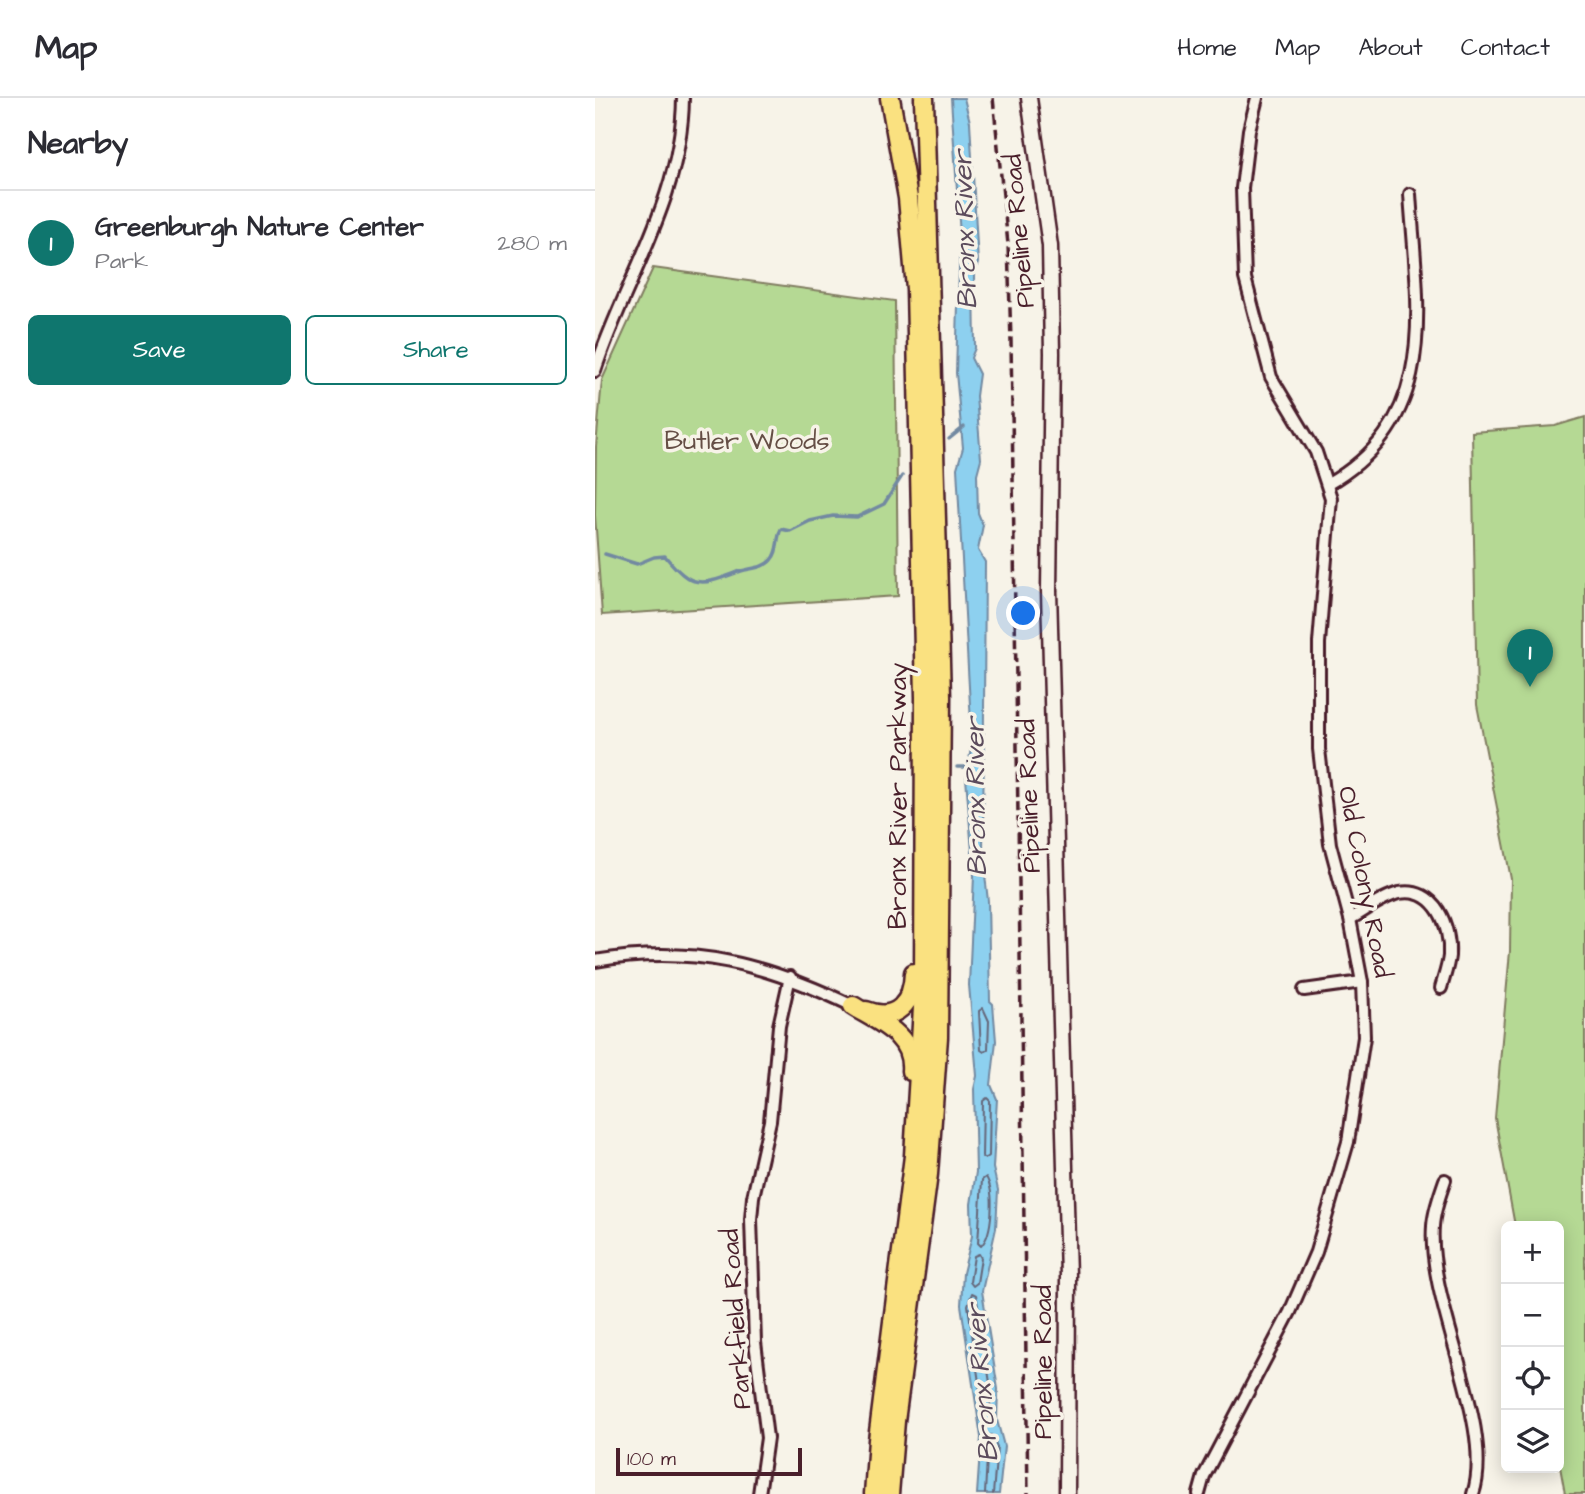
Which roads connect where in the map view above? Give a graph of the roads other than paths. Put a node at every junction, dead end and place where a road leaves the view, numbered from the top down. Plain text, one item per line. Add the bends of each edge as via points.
1 (683, 98) edge
2 (890, 98) edge
3 (925, 98) edge
4 (1030, 98) edge
5 (1258, 98) edge
6 (1410, 194) dead end
7 (595, 371) edge
8 (1328, 484) junction
9 (924, 881) junction
10 (1350, 919) junction
11 (595, 961) edge
12 (790, 977) junction
13 (1362, 982) junction
14 (1441, 988) dead end
15 (1304, 990) dead end
16 (853, 1006) junction
17 (1445, 1180) dead end
18 (901, 1263) junction
19 (758, 1494) edge
20 (874, 1494) edge
21 (890, 1494) edge
22 (1067, 1494) edge
23 (1199, 1494) edge
24 (1473, 1494) edge

1 - 7 street via 681,141 667,197
2 - 9 highway, Bronx River Parkway via 908,198 916,289 926,719
3 - 21 highway, Bronx River Parkway via 941,697 938,1026 929,1162 895,1421
4 - 22 street, Pipeline Road via 1051,258 1049,591 1067,1276
5 - 8 street, Old Colony Road via 1242,188 1249,300 1271,377 1306,432
6 - 8 street via 1416,324 1409,388 1400,412 1368,457
8 - 10 street, Old Colony Road via 1331,523 1319,643 1319,749 1330,844
9 - 16 highway via 913,987 907,1003 885,1014
9 - 18 highway, Bronx River Parkway via 920,1083
10 - 13 street, Old Colony Road
10 - 14 street via 1400,893 1416,893 1432,901 1441,914 1450,954
11 - 12 street via 712,958
12 - 16 street
12 - 19 street, Parkfield Road via 751,1219 755,1342 767,1438
13 - 15 street
13 - 23 street, Old Colony Road via 1364,1037 1358,1089 1327,1219 1299,1292
16 - 18 highway via 898,1035 911,1054
17 - 24 street via 1434,1215 1433,1242 1476,1445 1478,1476
18 - 20 highway, Bronx River Parkway

